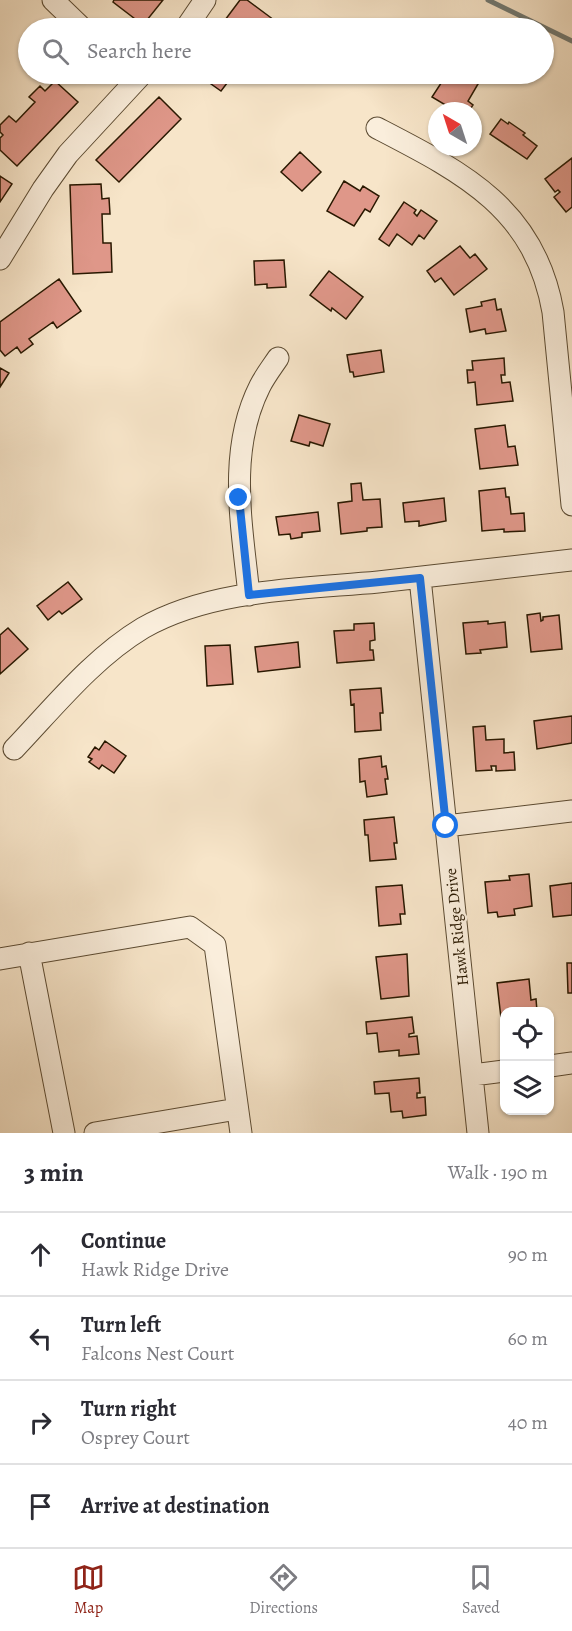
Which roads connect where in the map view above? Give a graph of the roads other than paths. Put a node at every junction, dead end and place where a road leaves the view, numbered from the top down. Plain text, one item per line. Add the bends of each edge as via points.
1 (53, 0) edge
2 (205, 0) edge
3 (72, 18) edge
4 (193, 18) edge
5 (127, 84) edge
6 (377, 128) dead end
7 (0, 257) edge
8 (278, 358) dead end
9 (572, 505) edge
10 (572, 560) edge
11 (420, 578) junction
12 (249, 595) junction
13 (14, 749) dead end
14 (572, 811) edge
15 (446, 826) junction
16 (29, 953) junction
17 (0, 959) edge
18 (572, 1063) edge
19 (554, 1065) edge
20 (500, 1072) edge
21 (473, 1075) junction
22 (237, 1109) junction
23 (64, 1133) edge
24 (94, 1133) edge
25 (241, 1133) edge
26 (478, 1133) edge

1 - 3 street
2 - 4 street
5 - 7 street via 68,154
6 - 9 street via 477,185 501,207 529,246 553,312
8 - 12 street via 260,386 248,416 240,456 239,498
10 - 11 street
11 - 12 street
11 - 15 street, Hawk Ridge Drive
12 - 13 street via 166,617 127,639 92,668
14 - 15 street
15 - 21 street, Hawk Ridge Drive
16 - 17 street
16 - 22 street via 190,927 215,945
16 - 23 street
18 - 19 street
20 - 21 street
21 - 26 street, Hawk Ridge Drive
22 - 24 street
22 - 25 street

